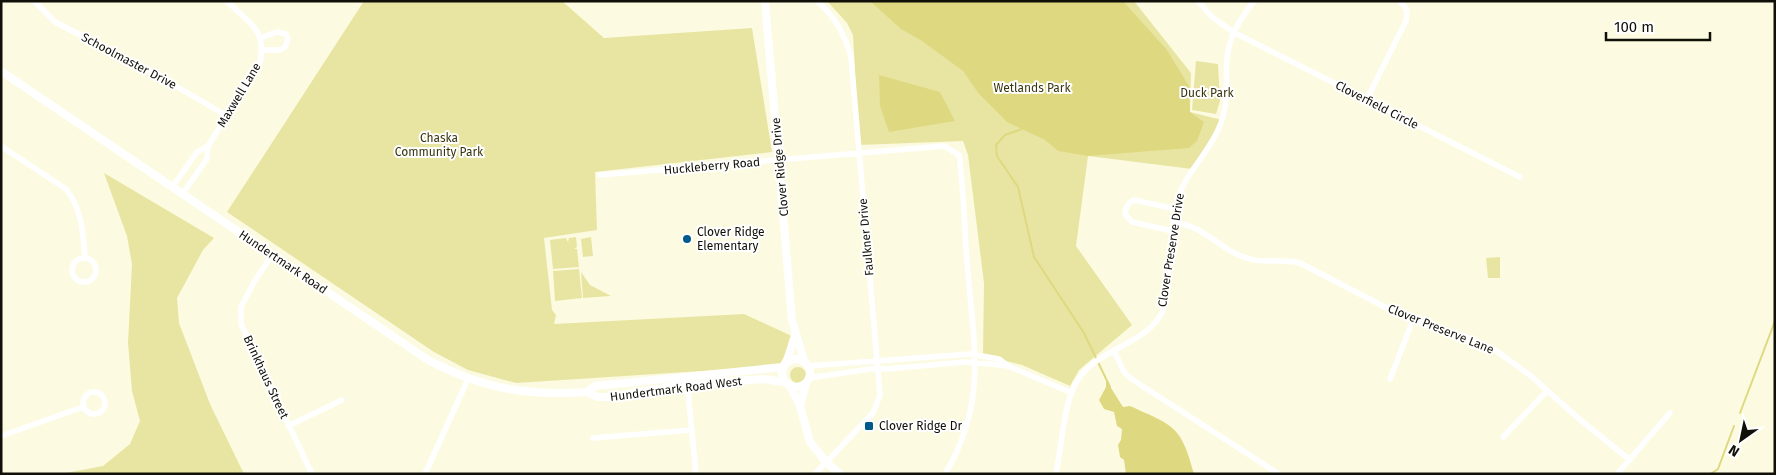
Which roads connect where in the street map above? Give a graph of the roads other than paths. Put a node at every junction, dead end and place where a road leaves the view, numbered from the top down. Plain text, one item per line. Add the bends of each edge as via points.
1 (34, 1) edge
2 (227, 1) edge
3 (765, 1) edge
4 (817, 1) edge
5 (1198, 1) edge
6 (1254, 1) edge
7 (1400, 1) edge
8 (1234, 32) junction
9 (260, 38) junction
10 (263, 50) junction
11 (1, 71) edge
12 (1367, 100) junction
13 (227, 116) junction
14 (1, 146) edge
15 (208, 146) junction
16 (860, 154) junction
17 (780, 159) junction
18 (600, 175) dead end
19 (1520, 176) dead end
20 (173, 186) junction
21 (183, 193) junction
22 (1176, 209) junction
23 (1174, 222) junction
24 (1172, 231) junction
25 (272, 255) junction
26 (85, 258) junction
27 (1413, 320) junction
28 (795, 332) junction
29 (1114, 351) junction
30 (975, 358) junction
31 (785, 364) junction
32 (806, 364) junction
33 (877, 364) junction
34 (468, 379) junction
35 (1390, 379) dead end
36 (808, 380) junction
37 (687, 382) junction
38 (787, 384) junction
39 (1547, 391) junction
40 (587, 392) junction
41 (1072, 393) junction
42 (342, 400) dead end
43 (800, 406) junction
44 (84, 407) junction
45 (1670, 414) dead end
46 (288, 426) junction
47 (692, 430) junction
48 (1, 436) edge
49 (1503, 437) dead end
50 (593, 438) dead end
51 (1630, 460) junction
52 (826, 462) junction
53 (312, 474) edge
54 (425, 474) edge
55 (696, 474) edge
56 (815, 474) edge
57 (840, 474) edge
58 (945, 474) edge
59 (1056, 474) edge
60 (1279, 474) edge
61 (1617, 474) edge

1 - 13 street, Schoolmaster Drive via 55,22 145,68
2 - 9 street, Maxwell Lane via 251,22
3 - 17 street, Clover Ridge Drive
4 - 16 street, Faulkner Drive via 832,16 847,42
5 - 8 street, Cloverfield Circle via 1212,17
6 - 8 street, Clover Preserve Drive
7 - 12 street via 1407,10 1406,22
8 - 12 street, Cloverfield Circle
8 - 22 street, Clover Preserve Drive via 1227,57 1227,102 1222,120 1212,144 1185,179
9 - 10 street, Maxwell Lane
9 - 10 street via 277,32 286,34 288,39 280,50
10 - 13 street, Maxwell Lane via 260,63
11 - 20 street, Hundertmark Road
12 - 19 street, Cloverfield Circle
13 - 15 street, Maxwell Lane
14 - 26 street via 66,189 73,198 82,223
15 - 20 street via 197,152
15 - 21 street, Maxwell Lane via 207,159
16 - 17 street, Huckleberry Road
16 - 30 street, Huckleberry Road via 944,146 959,155
16 - 33 street, Faulkner Drive
17 - 18 street, Huckleberry Road
17 - 28 street, Clover Ridge Drive
20 - 21 street, Hundertmark Road
21 - 25 street, Hundertmark Road
22 - 23 street, Clover Preserve Drive
22 - 24 street via 1134,200 1126,208 1125,214 1132,222
23 - 24 street, Clover Preserve Drive
23 - 27 street, Clover Preserve Lane via 1196,227 1251,260 1300,263
24 - 29 street, Clover Preserve Drive via 1166,301 1162,312 1142,335
25 - 34 street, Hundertmark Road via 428,360
25 - 46 street, Brinkhaus Street via 241,307 241,324
26 - 26 street via 76,261 72,270 75,278 83,282 93,278 96,269
27 - 35 street
27 - 39 street, Clover Preserve Lane via 1495,350
28 - 31 street, Clover Ridge Drive
28 - 32 street, Clover Ridge Drive
29 - 41 street, Clover Preserve Drive via 1095,361 1081,376
29 - 60 street via 1124,372 1133,380
30 - 33 street via 886,369
30 - 41 street via 1008,366
30 - 58 street via 974,402 962,443
31 - 32 street via 796,359
31 - 37 street, Hundertmark Road West
31 - 38 street via 782,375
32 - 33 street
32 - 36 street
33 - 36 street
33 - 52 street, Faulkner Drive via 880,395 876,408
34 - 40 street, Hundertmark Road via 523,393
34 - 54 street
36 - 38 street via 799,387
36 - 43 street
37 - 38 street, Hundertmark Road West via 763,379
37 - 40 street, Hundertmark Road West via 595,386
37 - 40 street, Hundertmark Road West via 610,397 596,397
37 - 47 street
38 - 43 street
39 - 49 street
39 - 51 street, Clover Preserve Lane
41 - 59 street, Clover Preserve Drive
42 - 46 street
43 - 52 street via 810,442
44 - 44 street via 90,414 96,414 104,409 105,400 100,393 91,392 83,400
44 - 48 street
45 - 51 street
46 - 53 street, Brinkhaus Street
47 - 50 street
47 - 55 street
51 - 61 street
52 - 56 street, Faulkner Drive
52 - 57 street

